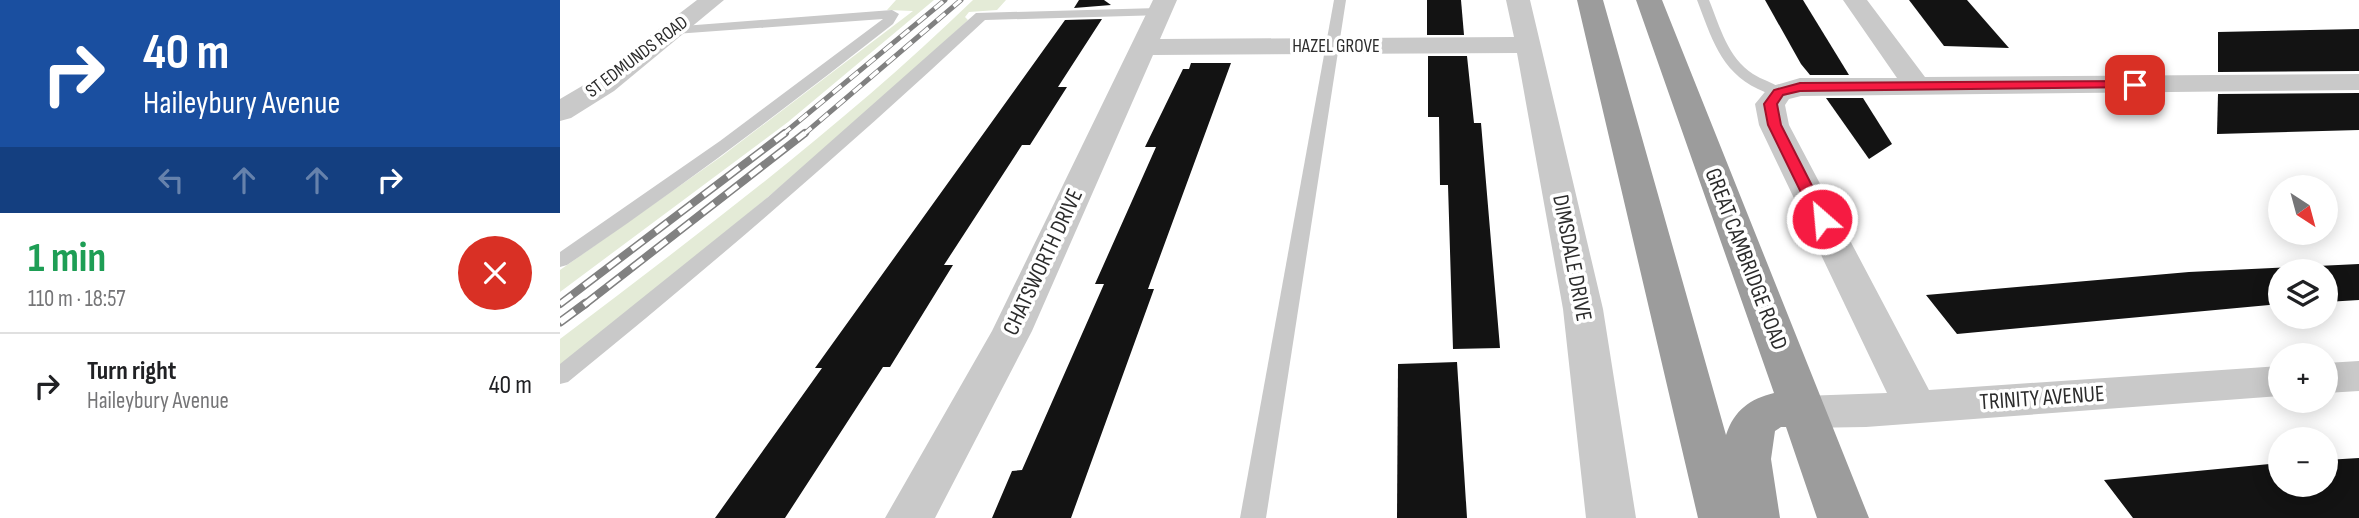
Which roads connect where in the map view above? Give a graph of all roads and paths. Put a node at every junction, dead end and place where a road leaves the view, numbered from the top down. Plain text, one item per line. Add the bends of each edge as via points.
1 (712, 0) edge
2 (888, 0) edge
3 (1340, 0) edge
4 (1518, 0) edge
5 (1590, 0) edge
6 (1649, 0) edge
7 (1703, 0) edge
8 (1855, 0) edge
9 (1162, 6) edge
10 (874, 15) junction
11 (675, 30) junction
12 (1331, 46) junction
13 (1530, 46) junction
14 (1142, 47) junction
15 (2359, 82) edge
16 (1916, 85) junction
17 (1779, 93) junction
18 (560, 112) edge
19 (560, 261) edge
20 (560, 376) edge
21 (2359, 376) edge
22 (2338, 377) edge
23 (2268, 382) edge
24 (1916, 407) junction
25 (1803, 412) junction
26 (910, 518) edge
27 (1253, 518) edge
28 (1611, 518) edge
29 (1724, 518) edge
30 (1754, 518) edge
31 (1843, 518) edge

1 - 11 street, ST EDMUNDS ROAD
2 - 10 lane
3 - 12 lane
4 - 13 street, DIMSDALE DRIVE
5 - 29 highway
6 - 25 highway, GREAT CAMBRIDGE ROAD
7 - 17 lane via 1730,63 1751,82
8 - 16 street
9 - 14 street, CHATSWORTH DRIVE
9 - 20 lane via 981,16 883,109 690,274
10 - 11 lane
10 - 19 lane via 892,14 757,124
11 - 18 street, ST EDMUNDS ROAD via 604,85
12 - 13 street, HAZEL GROVE
12 - 14 street, HAZEL GROVE
12 - 27 lane
13 - 28 street, DIMSDALE DRIVE via 1584,309
14 - 26 street, CHATSWORTH DRIVE via 1012,331
15 - 16 street
16 - 17 street via 1800,87
17 - 24 street via 1770,104 1774,125
21 - 22 street
23 - 24 street, TRINITY AVENUE
24 - 25 street, TRINITY AVENUE
25 - 30 highway via 1770,411 1754,424 1746,449
25 - 31 highway, GREAT CAMBRIDGE ROAD

